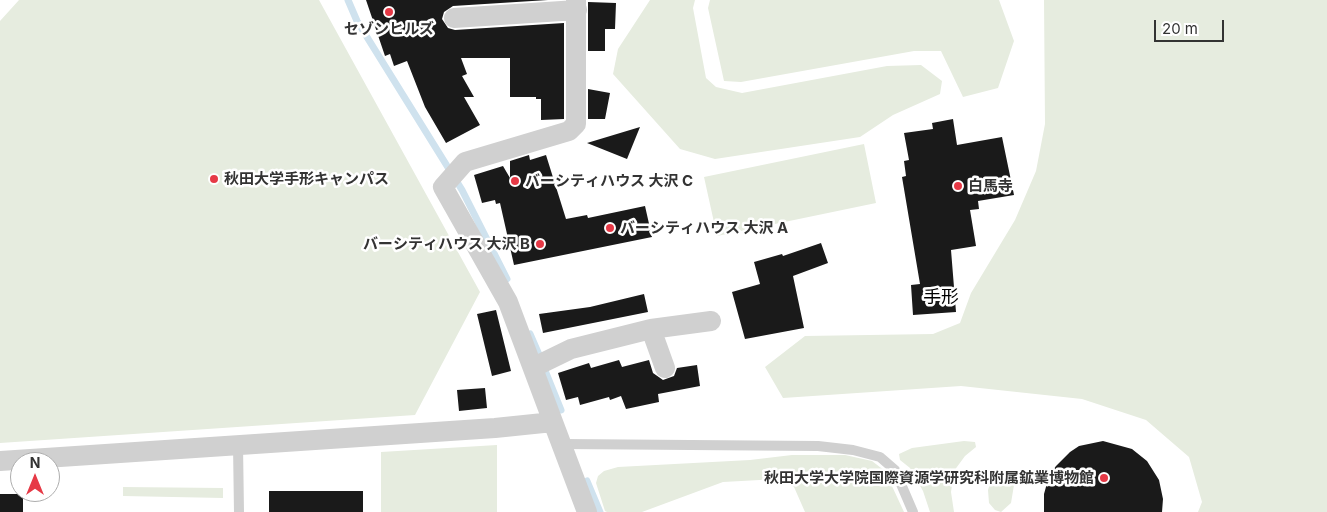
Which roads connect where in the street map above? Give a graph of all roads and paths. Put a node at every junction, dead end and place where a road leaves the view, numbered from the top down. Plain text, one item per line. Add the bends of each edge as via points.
1 (576, 5) edge
2 (454, 18) dead end
3 (711, 320) dead end
4 (651, 329) junction
5 (534, 367) junction
6 (665, 368) dead end
7 (553, 422) junction
8 (563, 444) junction
9 (238, 445) junction
10 (0, 461) edge
11 (239, 512) edge
12 (587, 512) edge
13 (913, 512) edge

1 - 2 street
1 - 5 street via 576,124 569,131 465,162 444,187 508,302
3 - 4 street
4 - 5 street via 571,350
4 - 6 street
5 - 7 street
7 - 8 street
7 - 9 street
8 - 12 street
8 - 13 lane via 818,446 853,450 880,457 896,470
9 - 10 street
9 - 11 lane

